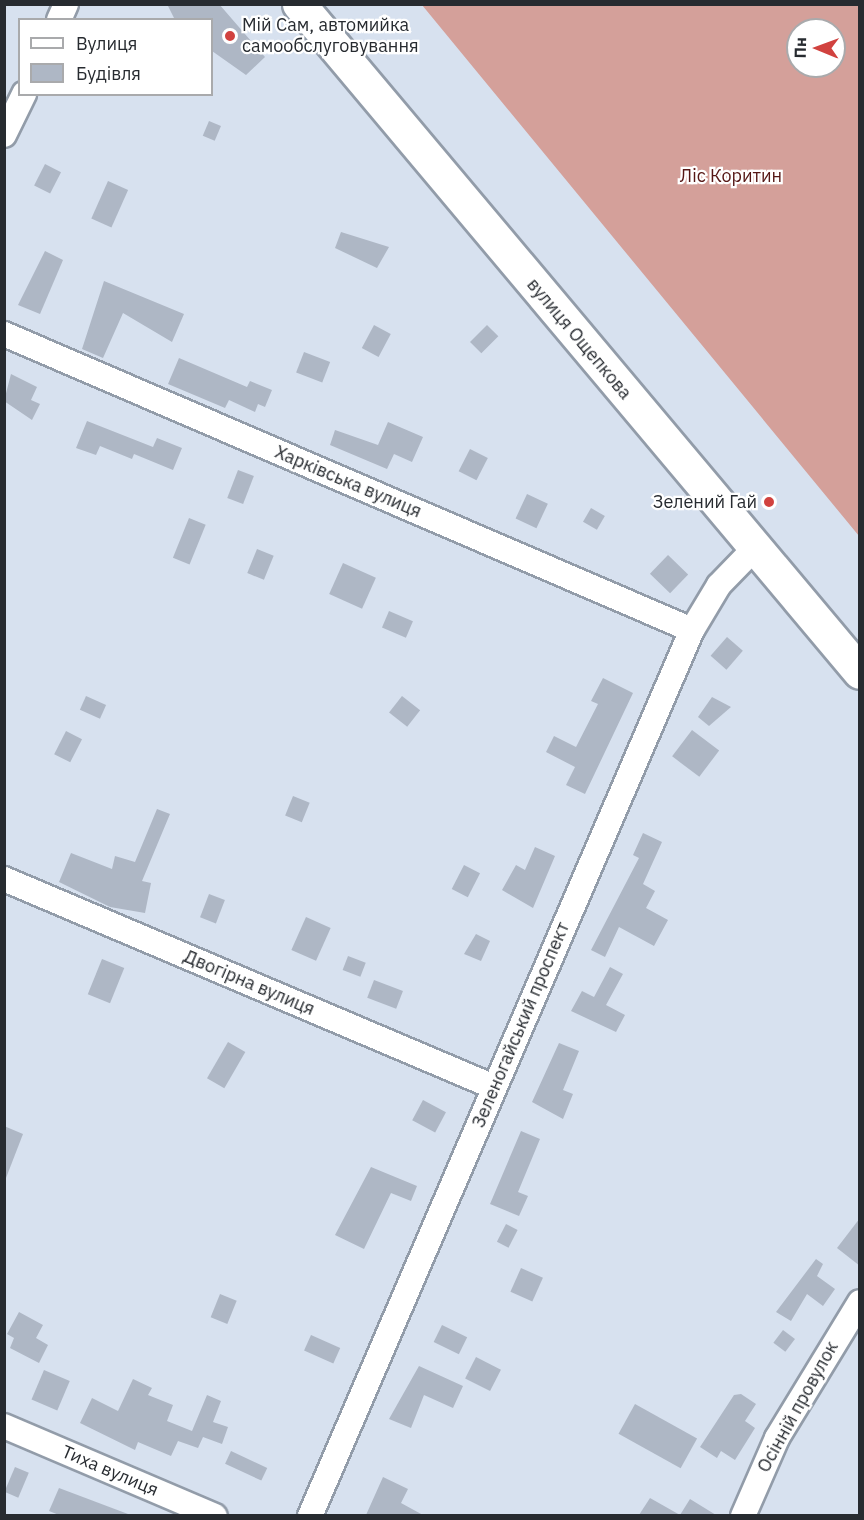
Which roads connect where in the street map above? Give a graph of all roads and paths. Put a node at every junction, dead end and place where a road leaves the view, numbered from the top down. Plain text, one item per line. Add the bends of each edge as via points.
1 (66, 4) edge
2 (299, 4) edge
3 (60, 18) edge
4 (23, 96) edge
5 (4, 135) edge
6 (4, 334) edge
7 (755, 548) junction
8 (692, 630) junction
9 (860, 672) edge
10 (4, 879) edge
11 (494, 1087) junction
12 (860, 1302) edge
13 (4, 1426) edge
14 (215, 1515) edge
15 (310, 1515) edge
16 (743, 1515) edge

1 - 3 street
2 - 7 highway, вулиця Ощепкова
4 - 5 street
6 - 8 street, Харківська вулиця
7 - 8 street, Зеленогайський проспект via 719,585
7 - 9 highway, вулиця Ощепкова
8 - 11 street, Зеленогайський проспект
10 - 11 street, Двогірна вулиця
11 - 15 street, Зеленогайський проспект
12 - 16 street, Осінній провулок via 777,1438
13 - 14 street, Тиха вулиця

